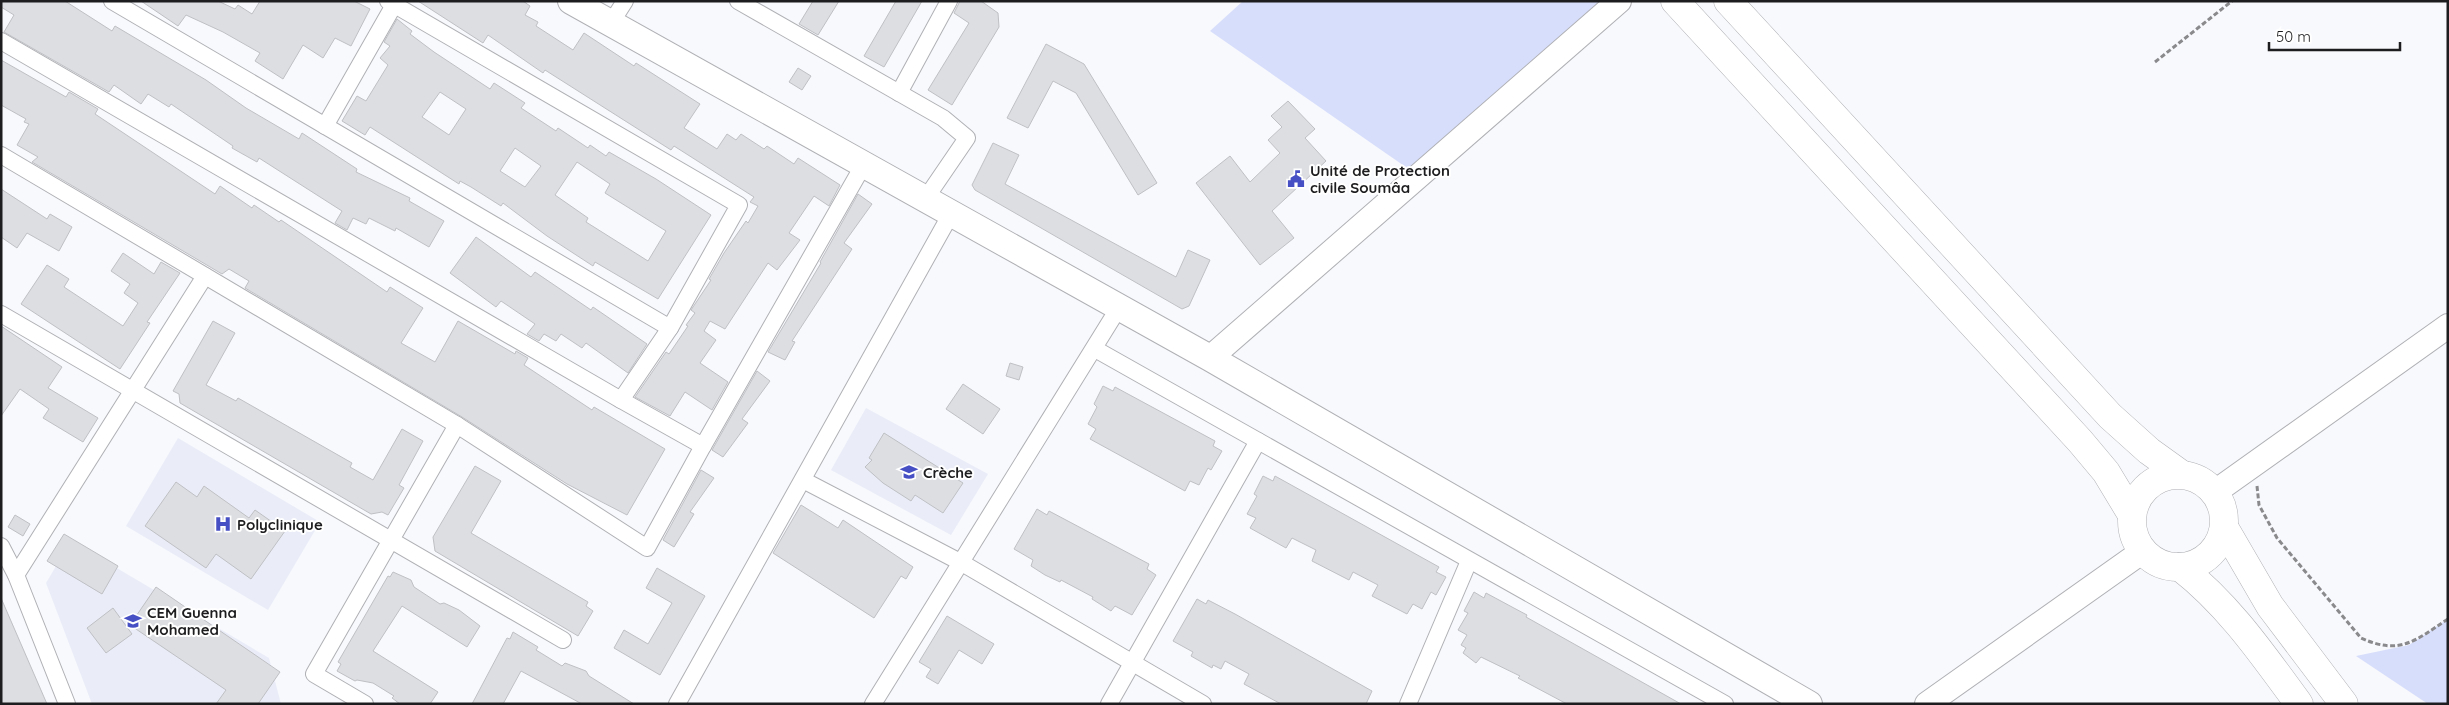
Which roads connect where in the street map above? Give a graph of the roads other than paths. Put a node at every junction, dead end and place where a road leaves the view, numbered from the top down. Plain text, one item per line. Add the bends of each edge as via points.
1 (112, 1) edge
2 (571, 1) edge
3 (625, 1) edge
4 (738, 1) edge
5 (949, 1) edge
6 (1619, 1) edge
7 (1675, 1) edge
8 (1728, 1) edge
9 (391, 3) edge
10 (611, 23) junction
11 (1, 41) edge
12 (899, 93) junction
13 (325, 126) junction
14 (1, 155) edge
15 (864, 164) junction
16 (926, 198) junction
17 (952, 212) junction
18 (205, 276) junction
19 (1118, 309) junction
20 (1, 314) edge
21 (2448, 326) edge
22 (670, 328) junction
23 (1095, 349) junction
24 (1210, 358) junction
25 (132, 390) junction
26 (621, 400) junction
27 (457, 425) junction
28 (1258, 441) junction
29 (703, 446) junction
30 (2181, 474) junction
31 (803, 480) junction
32 (2215, 492) junction
33 (2132, 515) junction
34 (2224, 527) junction
35 (390, 540) junction
36 (1, 546) edge
37 (2143, 551) junction
38 (1470, 561) junction
39 (962, 563) junction
40 (2180, 567) junction
41 (16, 576) junction
42 (563, 640) dead end
43 (1132, 663) junction
44 (67, 704) edge
45 (365, 704) edge
46 (678, 704) edge
47 (873, 704) edge
48 (1108, 704) edge
49 (1203, 704) edge
50 (1408, 704) edge
51 (1725, 704) edge
52 (1809, 704) edge
53 (1927, 704) edge
54 (2299, 704) edge
55 (2344, 704) edge

1 - 13 street
2 - 10 main road
3 - 10 street
4 - 12 street
5 - 12 street
6 - 24 main road
7 - 33 highway via 2080,441 2106,472
8 - 30 highway via 2110,416
9 - 13 street
9 - 22 street via 739,205
10 - 15 main road
11 - 26 street
12 - 16 street via 943,118 967,138
13 - 22 street
14 - 18 street
15 - 16 main road
15 - 29 street
16 - 17 main road
17 - 19 main road
17 - 31 street
18 - 25 street
18 - 27 street
19 - 23 street
19 - 24 main road
20 - 25 street
21 - 32 main road
22 - 26 street
23 - 28 street
23 - 39 street
24 - 52 main road
25 - 35 street
25 - 41 street
26 - 29 street
27 - 29 street via 647,548
27 - 35 street
28 - 38 street
28 - 43 street
30 - 32 highway via 2194,477
30 - 33 highway via 2148,484 2140,493
31 - 39 street
31 - 46 street
32 - 34 highway via 2223,509
33 - 37 highway via 2132,528
34 - 40 highway via 2214,551 2199,562
34 - 55 highway via 2270,606
35 - 42 street
35 - 45 street via 314,674
36 - 41 street
37 - 40 highway via 2160,564
37 - 53 main road
38 - 50 street
38 - 51 street
39 - 43 street
39 - 47 street
40 - 54 highway via 2207,589 2236,620
41 - 44 street
43 - 48 street
43 - 49 street

